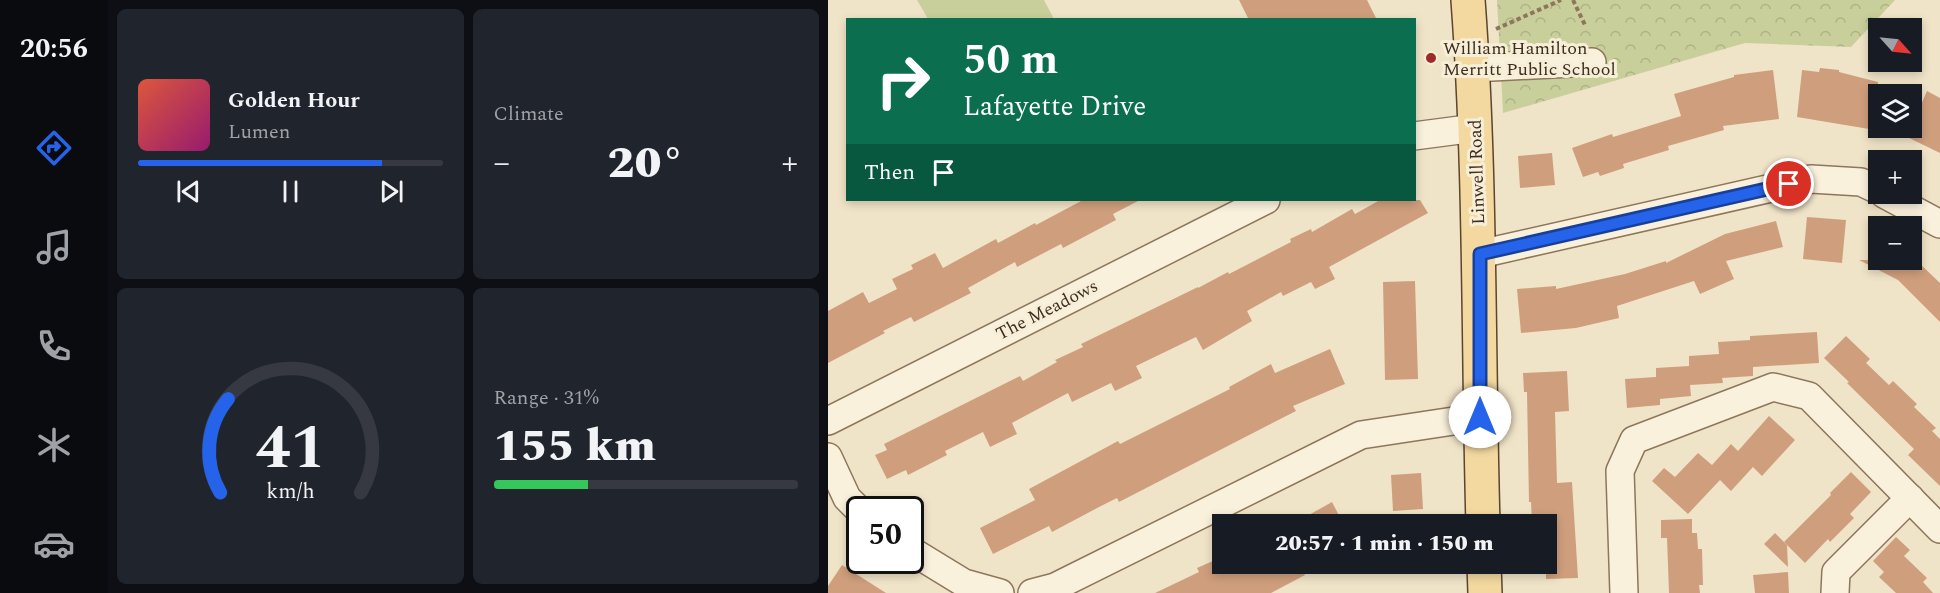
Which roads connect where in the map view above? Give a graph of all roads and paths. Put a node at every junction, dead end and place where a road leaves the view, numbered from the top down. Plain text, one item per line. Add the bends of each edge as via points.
1 (1561, 0) edge
2 (1573, 0) edge
3 (1470, 16) edge
4 (1585, 25) dead end
5 (1592, 62) dead end
6 (1473, 68) junction
7 (1475, 128) junction
8 (1416, 136) edge
9 (1868, 185) edge
10 (1264, 201) edge
11 (1903, 204) edge
12 (1940, 224) edge
13 (1480, 254) junction
14 (1480, 417) junction
15 (828, 421) edge
16 (828, 457) edge
17 (846, 496) edge
18 (1910, 498) junction
19 (1483, 514) edge
20 (1940, 529) edge
21 (924, 559) edge
22 (1484, 574) edge
23 (1000, 593) edge
24 (1032, 593) edge
25 (1485, 593) edge
26 (1624, 593) edge
27 (1835, 593) edge

1 - 3 path via 1497,29
2 - 4 path
3 - 6 main road, Linwell Road
5 - 6 street
6 - 7 main road, Linwell Road
7 - 8 street
7 - 13 main road, Linwell Road
9 - 13 street via 1811,179
10 - 15 street, The Meadows
11 - 12 street
13 - 14 main road, Linwell Road
14 - 19 main road, Linwell Road
14 - 24 street via 1361,435 1055,587
16 - 17 street
18 - 20 street
18 - 26 street via 1809,396 1773,387 1634,440 1620,471
18 - 27 street via 1836,572
21 - 23 street via 964,584
22 - 25 main road

